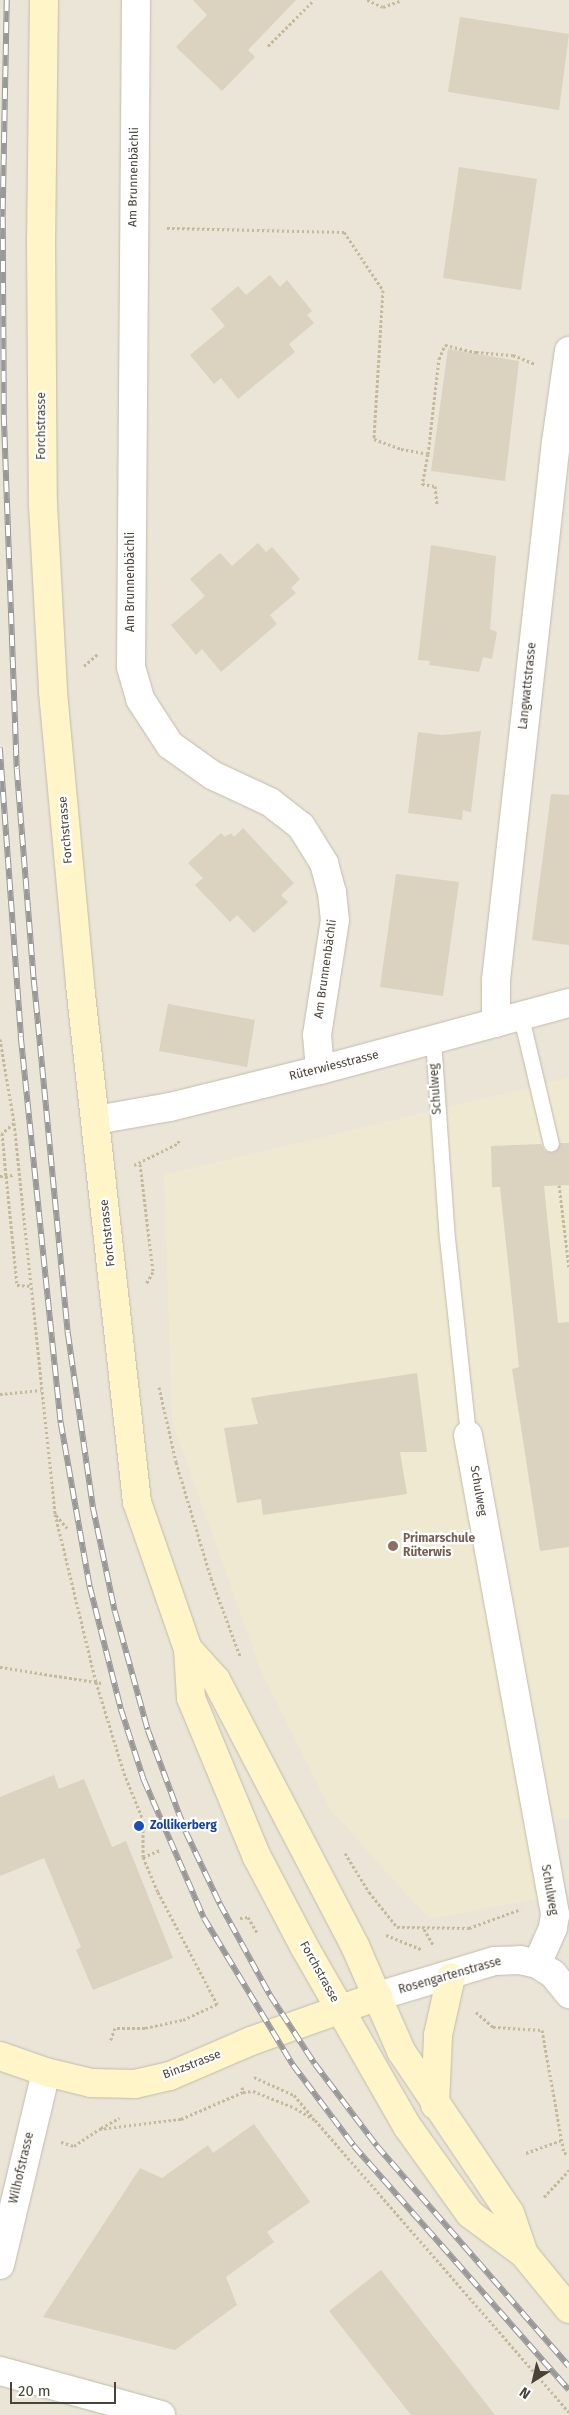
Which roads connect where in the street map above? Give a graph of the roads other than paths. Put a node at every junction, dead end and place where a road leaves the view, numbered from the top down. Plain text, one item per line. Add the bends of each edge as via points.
1 (44, 0) edge
2 (136, 0) edge
3 (568, 360) edge
4 (569, 1003) edge
5 (508, 1020) junction
6 (432, 1040) junction
7 (320, 1070) junction
8 (96, 1120) junction
9 (551, 1144) dead end
10 (468, 1435) joint
11 (188, 1649) junction
12 (537, 1964) junction
13 (451, 1977) junction
14 (569, 1994) edge
15 (378, 1996) junction
16 (341, 2011) junction
17 (0, 2056) edge
18 (46, 2072) junction
19 (435, 2105) junction
20 (524, 2254) junction
21 (0, 2265) edge
22 (569, 2309) edge
23 (0, 2371) edge
24 (161, 2415) edge

1 - 8 main road, Forchstrasse via 41,238 43,505 53,692
2 - 7 street, Am Brunnenbächli via 131,668 140,699 170,745 212,775 278,808 301,826 324,864 332,892 334,920 317,1035
3 - 5 street, Langwattstrasse via 496,980
4 - 5 street, Rüterwiesstrasse
5 - 6 street, Rüterwiesstrasse
5 - 9 lane
6 - 7 street, Rüterwiesstrasse
6 - 10 lane, Schulweg via 447,1238
7 - 8 street, Rüterwiesstrasse via 170,1107
8 - 11 main road, Forchstrasse via 137,1502
10 - 12 street, Schulweg via 555,1915 554,1928
11 - 15 main road, Forchstrasse via 216,1680
11 - 16 main road, Forchstrasse via 191,1698 217,1764 257,1857
12 - 13 street, Rosengartenstrasse via 520,1960 495,1961
12 - 14 street, Rosengartenstrasse via 563,1983
13 - 15 street, Rosengartenstrasse
13 - 19 main road via 438,2035
15 - 16 main road, Binzstrasse
15 - 19 main road, Forchstrasse via 401,2051
16 - 18 main road, Binzstrasse via 252,2041 170,2076 135,2084 91,2083
16 - 20 main road, Forchstrasse via 407,2126 470,2214
17 - 18 main road, Binzstrasse
18 - 21 street, Wilhofstrasse
19 - 20 main road, Forchstrasse via 510,2213
20 - 22 main road, Forchstrasse
23 - 24 street

